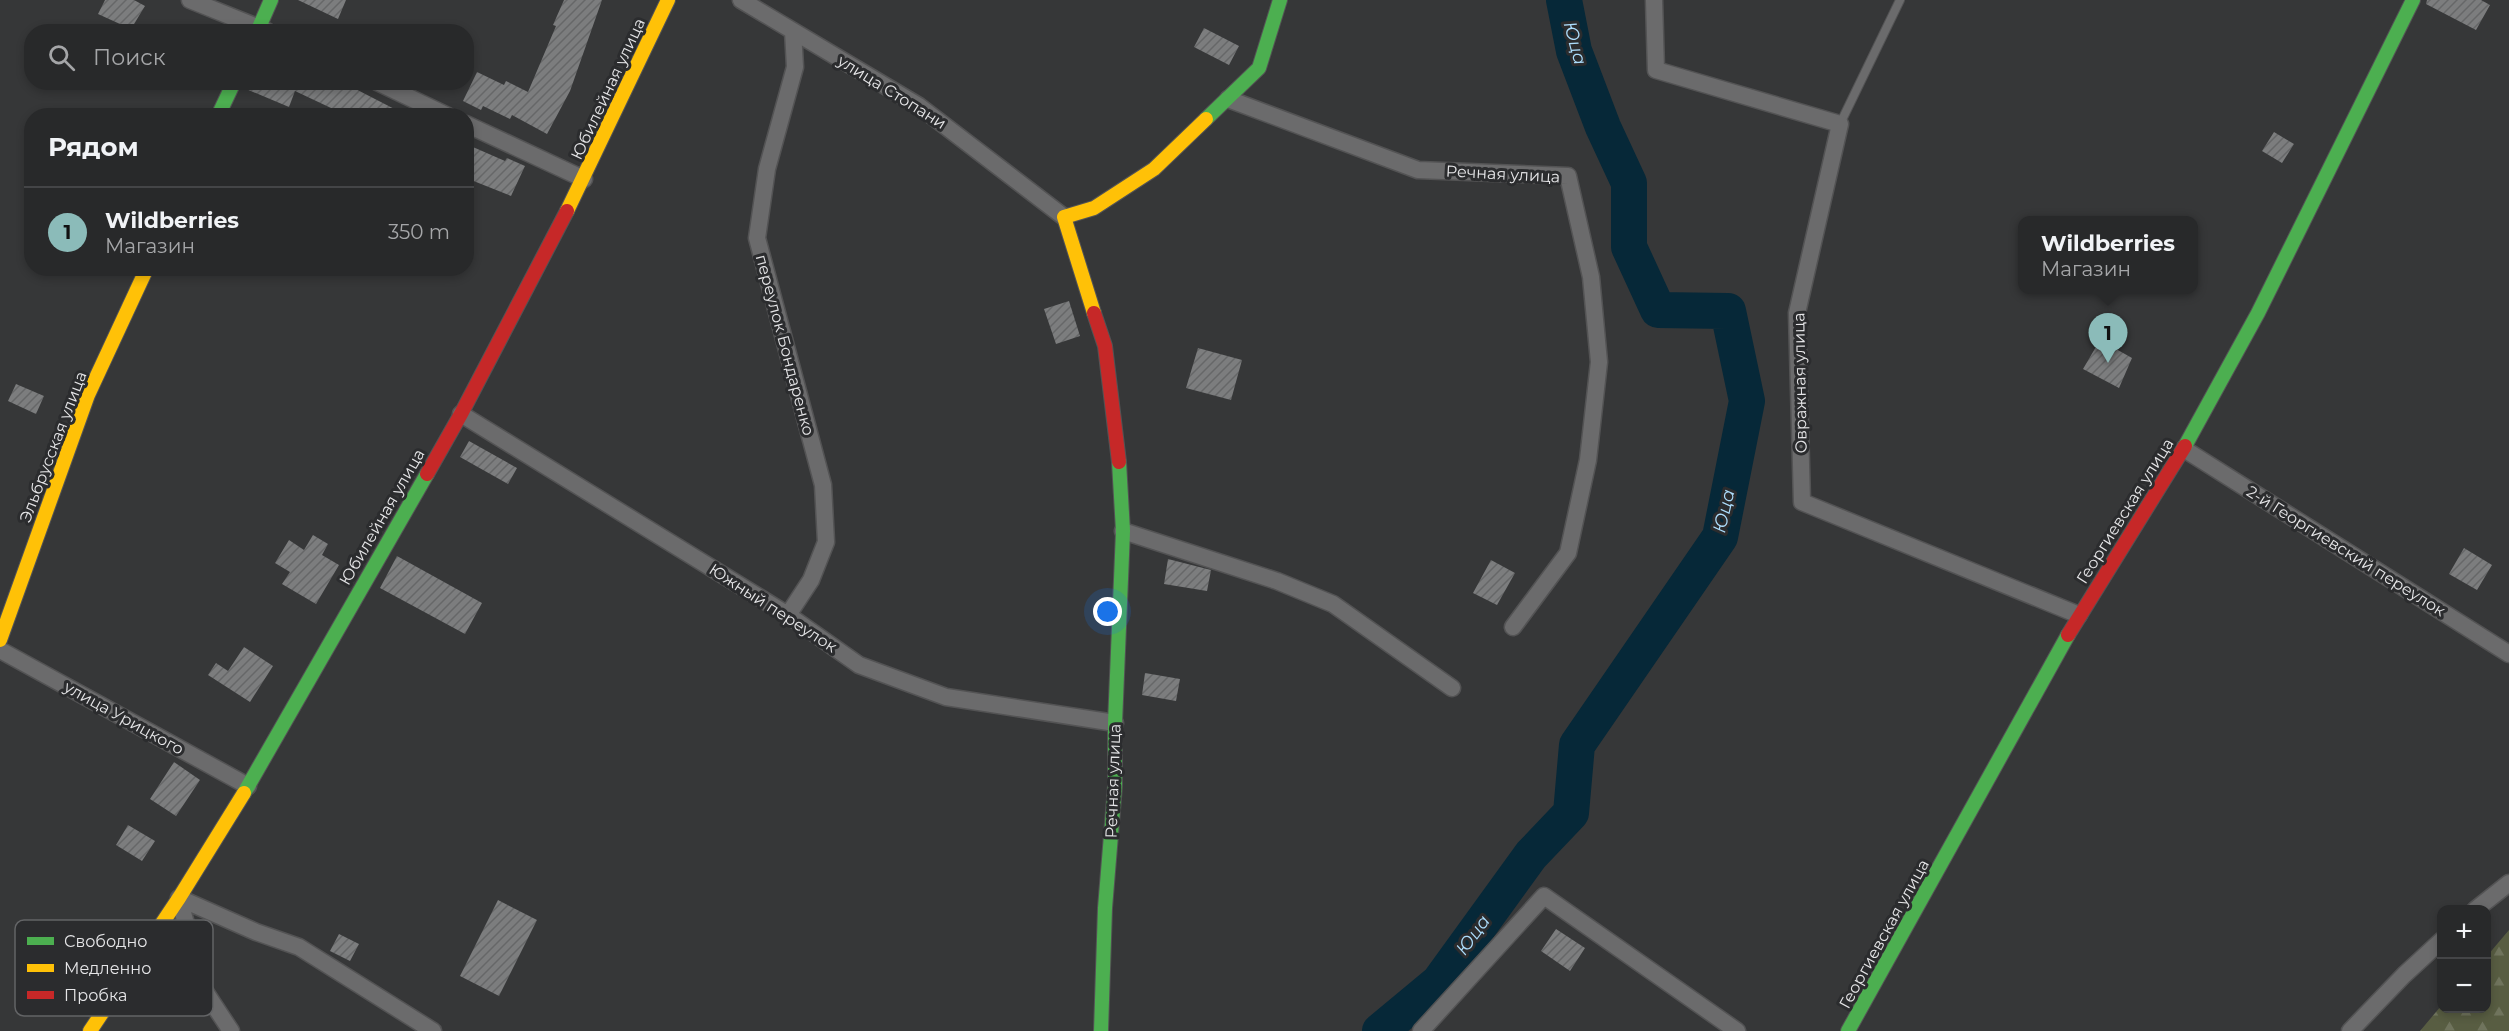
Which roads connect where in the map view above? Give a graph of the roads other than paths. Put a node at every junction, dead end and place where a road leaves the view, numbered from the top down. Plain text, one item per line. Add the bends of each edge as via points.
1 (190, 0) edge
2 (271, 0) edge
3 (668, 0) edge
4 (741, 0) edge
5 (1280, 0) edge
6 (1654, 0) edge
7 (1900, 0) edge
8 (2413, 0) edge
9 (247, 24) edge
10 (263, 24) edge
11 (793, 32) junction
12 (230, 90) edge
13 (394, 90) edge
14 (1228, 99) junction
15 (222, 108) edge
16 (431, 108) edge
17 (1840, 124) junction
18 (474, 128) edge
19 (584, 179) junction
20 (1064, 217) junction
21 (143, 276) edge
22 (460, 414) junction
23 (2184, 449) junction
24 (1123, 531) junction
25 (788, 615) junction
26 (2079, 615) junction
27 (1513, 627) dead end
28 (0, 640) edge
29 (0, 650) edge
30 (2509, 654) edge
31 (1452, 688) dead end
32 (1115, 723) junction
33 (248, 786) junction
34 (2509, 883) edge
35 (179, 898) junction
36 (2480, 905) edge
37 (164, 920) edge
38 (185, 920) edge
39 (2437, 945) edge
40 (213, 1004) edge
41 (100, 1016) edge
42 (90, 1031) edge
43 (231, 1031) edge
44 (433, 1031) edge
45 (1101, 1031) edge
46 (1421, 1031) edge
47 (1737, 1031) edge
48 (1848, 1031) edge
49 (2350, 1031) edge

1 - 9 street
2 - 10 street
3 - 19 street, Юбилейная улица
4 - 11 street, улица Стопани
5 - 14 street via 1259,68
6 - 17 street via 1656,70
7 - 17 lane
8 - 23 street, Георгиевская улица via 2258,313
11 - 20 street, улица Стопани via 919,106
11 - 25 street, переулок Бондаренко via 795,67 767,169 757,238 824,485 826,542 811,580
12 - 15 street
13 - 16 street
14 - 20 street via 1154,169 1094,208
14 - 27 street, Речная улица via 1418,170 1568,176 1591,277 1599,362 1588,460 1568,553
17 - 26 street, Овражная улица via 1797,313 1802,502
18 - 19 street
19 - 22 street, Юбилейная улица
20 - 24 street, Речная улица via 1105,346
21 - 28 street, Эльбрусская улица via 88,395
22 - 25 street, Южный переулок
22 - 33 street, Юбилейная улица
23 - 26 street, Георгиевская улица
23 - 30 street, 2-й Георгиевский переулок
24 - 31 street via 1277,581 1333,604
24 - 32 street, Речная улица
25 - 32 street, Южный переулок via 859,665 946,697
26 - 48 street, Георгиевская улица
29 - 33 street, улица Урицкого
32 - 45 street, Речная улица
33 - 35 street, Юбилейная улица
34 - 36 street
35 - 37 street, Юбилейная улица
35 - 38 street
35 - 44 street via 299,947
39 - 49 street
40 - 43 street
41 - 42 street, Юбилейная улица
46 - 47 street via 1544,896

